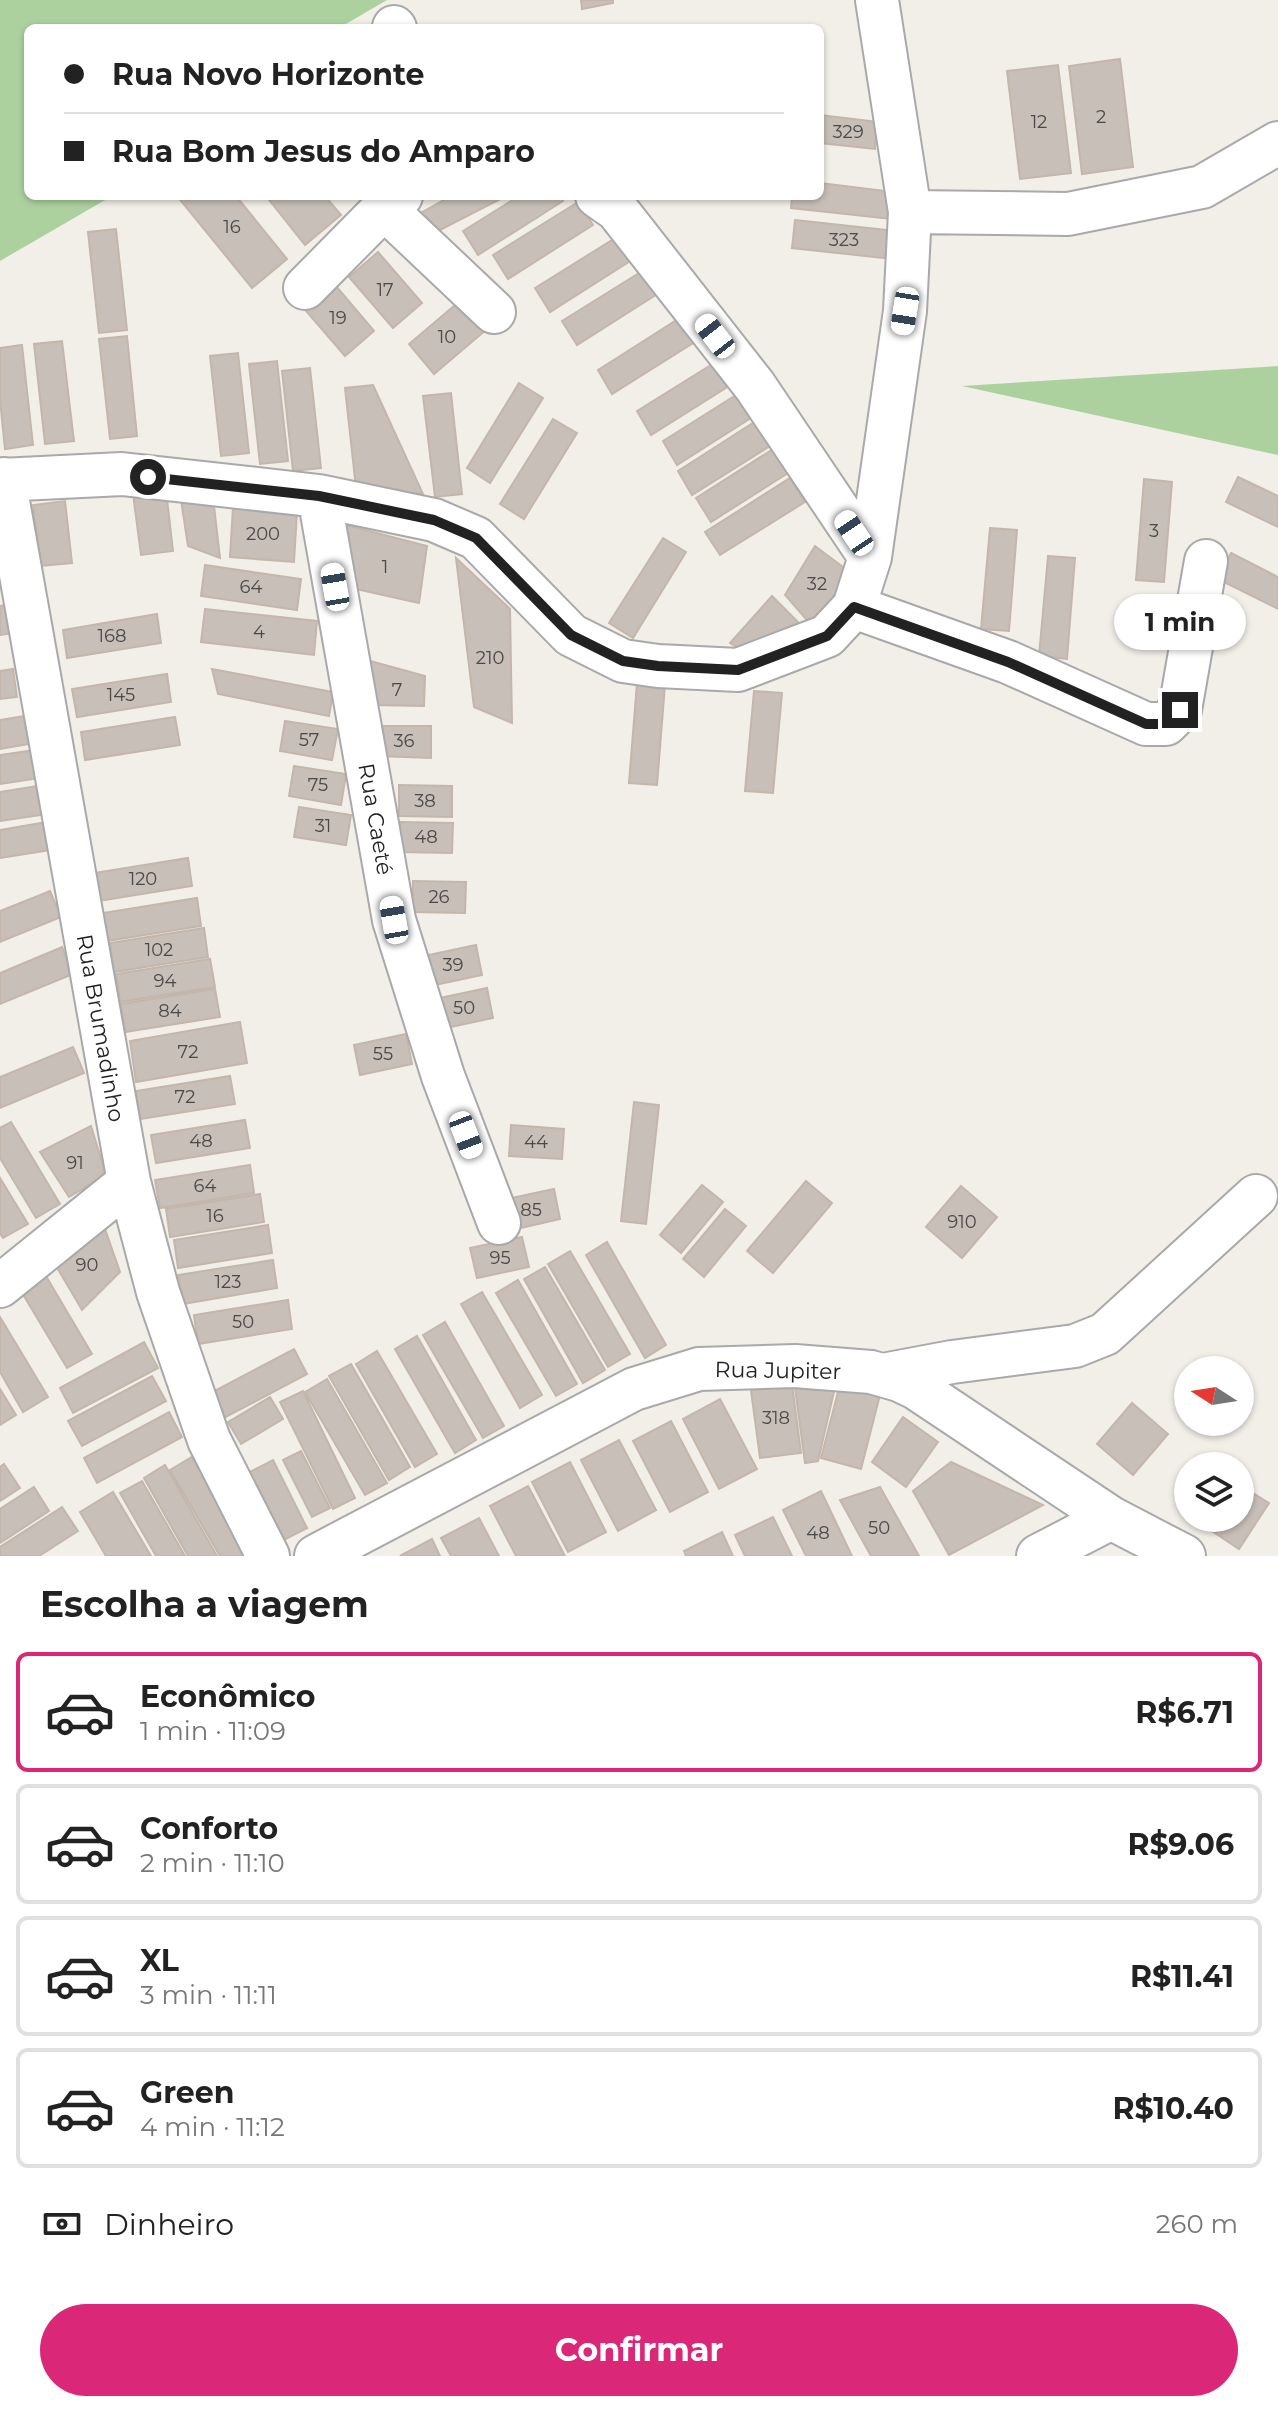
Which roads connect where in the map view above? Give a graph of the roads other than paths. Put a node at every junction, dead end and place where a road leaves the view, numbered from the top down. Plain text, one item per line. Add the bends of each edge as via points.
1 (877, 0) edge
2 (1278, 143) edge
3 (603, 200) edge
4 (393, 202) edge
5 (910, 212) junction
6 (305, 288) dead end
7 (494, 312) dead end
8 (2, 479) edge
9 (319, 496) junction
10 (870, 557) junction
11 (1206, 561) dead end
12 (854, 607) junction
13 (129, 1182) junction
14 (1256, 1196) dead end
15 (499, 1223) dead end
16 (0, 1286) edge
17 (883, 1375) junction
18 (1111, 1518) junction
19 (268, 1556) edge
20 (316, 1556) edge
21 (1038, 1556) edge
22 (1184, 1556) edge

1 - 5 street
2 - 5 street via 1202,187 1068,214
3 - 10 street via 617,210 755,386
4 - 6 street
4 - 7 street
5 - 10 street via 905,311
8 - 9 street via 122,474
8 - 13 street, Rua Brumadinho
9 - 12 street via 434,520 476,538 571,635 623,661 738,670 827,636
9 - 15 street, Rua Caeté via 394,920 443,1076
10 - 12 street
11 - 12 street via 1180,710 1166,724 1146,724 1008,662
13 - 16 street
13 - 19 street, Rua Brumadinho via 158,1292 209,1440
14 - 17 street via 1105,1334 1075,1346
17 - 18 street, Rua Jupiter via 916,1388
17 - 20 street, Rua Jupiter via 795,1366 699,1369 634,1389
18 - 21 street
18 - 22 street, Rua Jupiter

